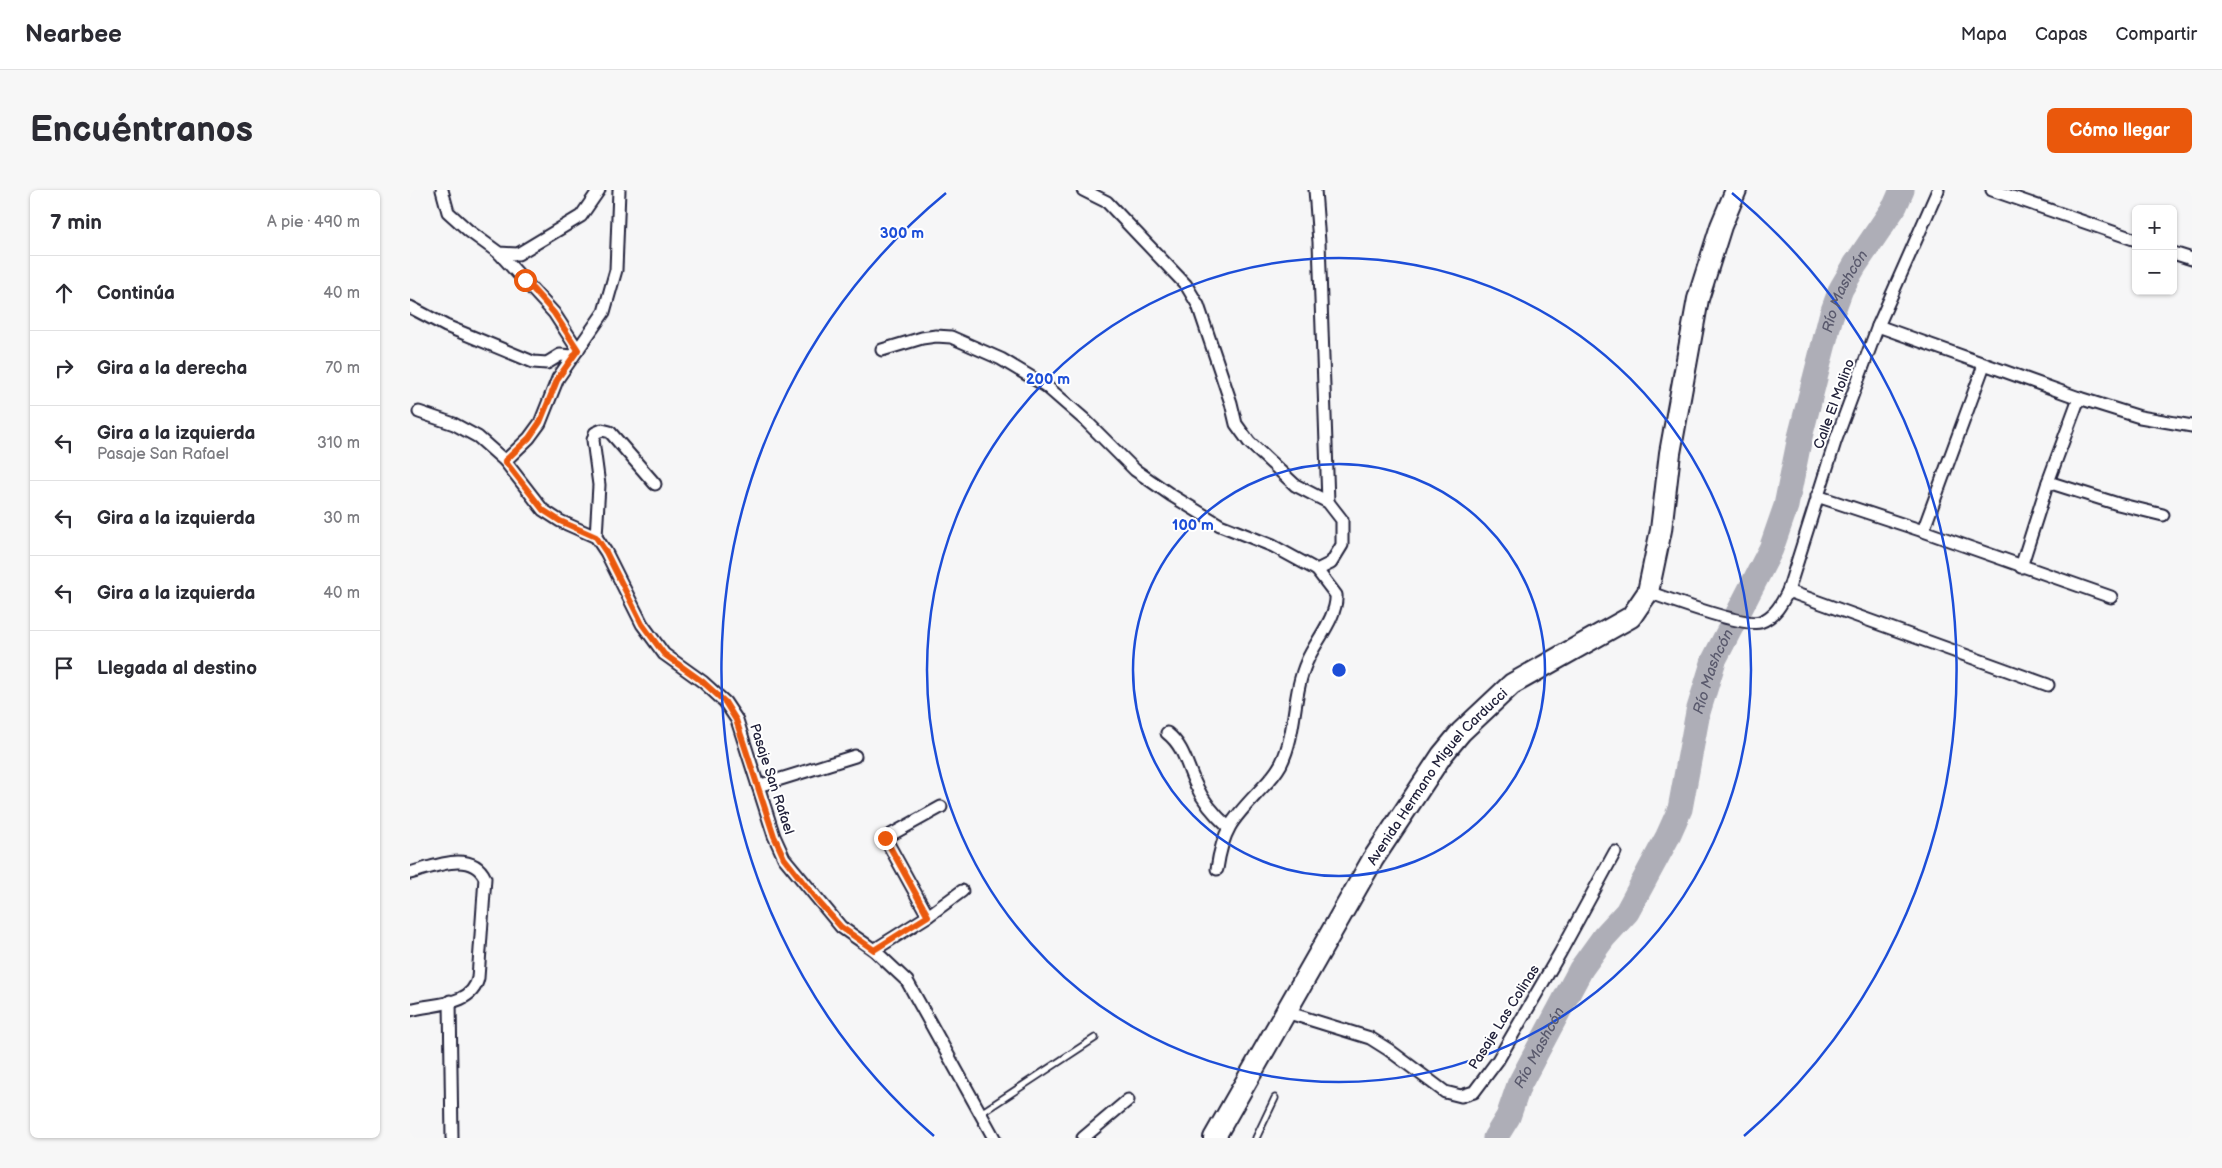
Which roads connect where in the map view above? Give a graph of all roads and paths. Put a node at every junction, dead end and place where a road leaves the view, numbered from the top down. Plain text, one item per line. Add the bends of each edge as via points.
1 (599, 190) edge
2 (619, 190) edge
3 (1084, 190) edge
4 (1315, 190) edge
5 (1736, 190) edge
6 (1938, 190) edge
7 (1992, 190) edge
8 (443, 191) edge
9 (2132, 239) edge
10 (499, 253) junction
11 (2177, 253) edge
12 (2192, 259) edge
13 (410, 307) edge
14 (1878, 326) junction
15 (882, 350) dead end
16 (575, 353) junction
17 (1984, 365) junction
18 (2079, 398) junction
19 (419, 412) dead end
20 (2192, 426) edge
21 (505, 461) junction
22 (2048, 482) junction
23 (655, 484) dead end
24 (1817, 496) junction
25 (1328, 502) junction
26 (2164, 515) dead end
27 (1923, 531) junction
28 (596, 537) junction
29 (2021, 567) junction
30 (1317, 570) junction
31 (1788, 591) junction
32 (1648, 592) junction
33 (2111, 597) dead end
34 (2048, 685) dead end
35 (1167, 733) dead end
36 (855, 756) dead end
37 (758, 786) junction
38 (940, 807) dead end
39 (1228, 827) junction
40 (1615, 852) dead end
41 (1218, 869) dead end
42 (410, 873) edge
43 (962, 891) dead end
44 (928, 916) junction
45 (874, 950) junction
46 (450, 1002) junction
47 (410, 1010) edge
48 (1286, 1012) junction
49 (1095, 1038) dead end
50 (1275, 1098) dead end
51 (1128, 1100) dead end
52 (981, 1113) junction
53 (452, 1138) edge
54 (994, 1138) edge
55 (1083, 1138) edge
56 (1214, 1138) edge
57 (1256, 1138) edge

1 - 10 street via 581,216 543,241 518,254
2 - 16 street via 616,270 604,312
3 - 25 street via 1107,202 1186,285 1198,305 1236,424 1249,442 1295,485
4 - 25 street
5 - 32 highway, Avenida Hermano Miguel Carducci via 1698,298
6 - 14 street, Calle El Molino
7 - 9 street
8 - 10 street via 448,212
10 - 16 street via 554,313
11 - 12 street
13 - 16 street via 446,326 533,362 547,363 560,355
14 - 17 street
14 - 24 street, Calle El Molino
15 - 30 street via 922,338 952,337 1001,359 1046,386 1135,470 1171,495 1220,525 1273,546
16 - 21 street via 558,378 540,422
17 - 18 street
17 - 27 street
18 - 20 street via 2140,417
18 - 22 street
19 - 21 street via 454,424 478,437
21 - 28 street via 543,510
22 - 26 street
22 - 29 street
23 - 28 street via 610,432 602,430 595,433 592,440 599,484
24 - 27 street
24 - 31 street, Calle El Molino
25 - 30 street via 1342,520 1342,545 1331,563
27 - 29 street
28 - 37 street, Pasaje San Rafael via 642,624 664,654 725,702 736,720
29 - 33 street
30 - 39 street via 1336,596 1336,603 1302,674 1292,734 1285,755 1274,775
31 - 32 street, Calle El Molino via 1780,607 1759,623 1720,616
31 - 34 street
32 - 48 highway, Avenida Hermano Miguel Carducci via 1631,617 1512,684 1461,732 1442,755 1373,859
35 - 39 street via 1180,745 1197,788 1209,807
36 - 37 street
37 - 45 street, Pasaje San Rafael via 784,858 841,927
38 - 44 street via 885,838
39 - 41 street via 1221,844
40 - 48 street, Pasaje Las Colinas via 1503,1052 1474,1092 1462,1096 1445,1092 1370,1038
42 - 46 street via 462,861 474,864 485,878 477,984 468,996
43 - 44 street
44 - 45 street
45 - 52 street, Pasaje San Rafael via 907,981
46 - 47 street
46 - 53 street
48 - 56 highway, Avenida Hermano Miguel Carducci
49 - 52 lane
50 - 57 lane
51 - 55 street
52 - 54 street, Pasaje San Rafael

